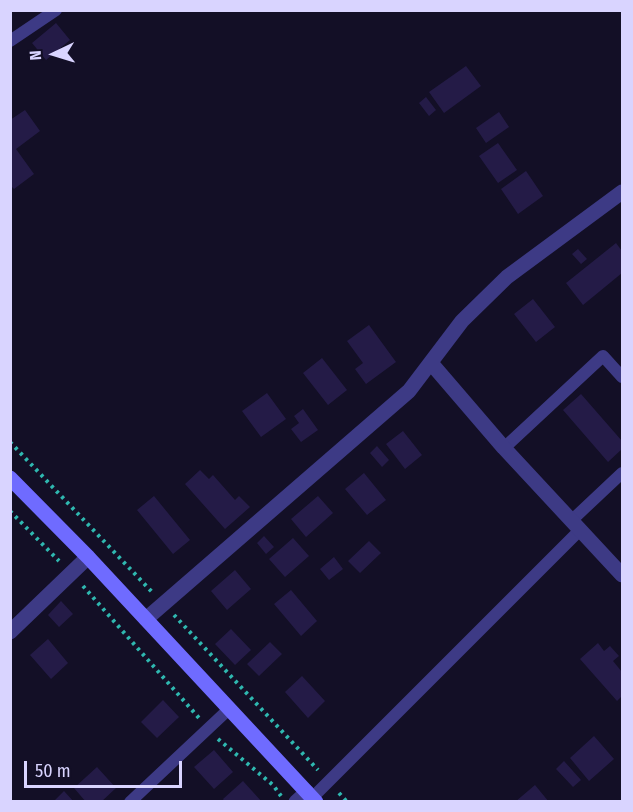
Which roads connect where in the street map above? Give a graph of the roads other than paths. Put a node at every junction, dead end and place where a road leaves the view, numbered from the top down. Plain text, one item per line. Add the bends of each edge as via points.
1 (56, 10) edge
2 (10, 41) edge
3 (622, 192) edge
4 (431, 363) junction
5 (622, 377) edge
6 (504, 448) junction
7 (622, 473) edge
8 (10, 477) edge
9 (575, 525) junction
10 (88, 557) junction
11 (622, 575) edge
12 (146, 619) junction
13 (10, 632) edge
14 (229, 709) junction
15 (308, 798) edge
16 (130, 801) edge

1 - 2 lane
3 - 4 street via 507,277 462,321
4 - 6 street
4 - 12 street via 409,391
5 - 6 lane via 603,356
6 - 9 street
7 - 9 lane
8 - 10 street
9 - 11 street
9 - 15 lane via 328,782
10 - 12 street
10 - 13 street
12 - 14 street
14 - 15 street
14 - 16 lane

